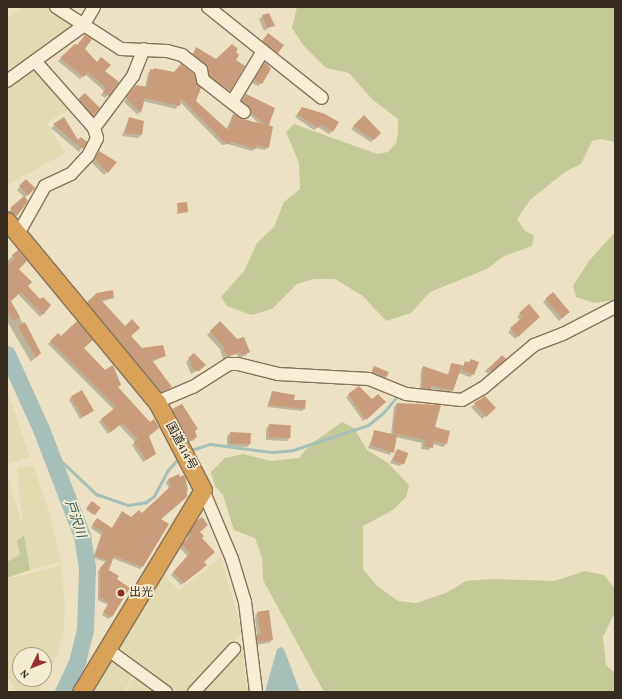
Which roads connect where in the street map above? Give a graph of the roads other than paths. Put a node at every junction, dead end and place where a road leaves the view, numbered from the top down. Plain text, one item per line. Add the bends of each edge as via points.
1 (56, 7) edge
2 (94, 7) edge
3 (208, 7) edge
4 (83, 26) junction
5 (144, 49) junction
6 (263, 51) junction
7 (35, 61) junction
8 (7, 81) edge
9 (322, 98) dead end
10 (232, 102) junction
11 (244, 112) dead end
12 (94, 128) junction
13 (13, 228) edge
14 (615, 307) edge
15 (157, 402) junction
16 (203, 490) junction
17 (107, 649) junction
18 (234, 649) dead end
19 (80, 692) edge
20 (166, 692) edge
21 (194, 692) edge
22 (256, 692) edge

1 - 4 street
2 - 4 street
3 - 6 street
4 - 5 street via 121,49
4 - 7 street
5 - 10 street via 182,55 201,70 203,80
5 - 12 street via 133,76
6 - 9 street
6 - 10 street
7 - 8 street
7 - 12 street
10 - 11 street
12 - 13 street via 96,144 88,156 71,174 46,186
13 - 15 highway, 国道414号
14 - 15 street via 563,334 534,344 483,388 462,400 406,394 369,379 278,374 229,364 193,387
15 - 16 highway, 国道414号
16 - 17 highway
16 - 22 street via 232,559 245,602
17 - 19 highway
17 - 20 street
18 - 21 street

